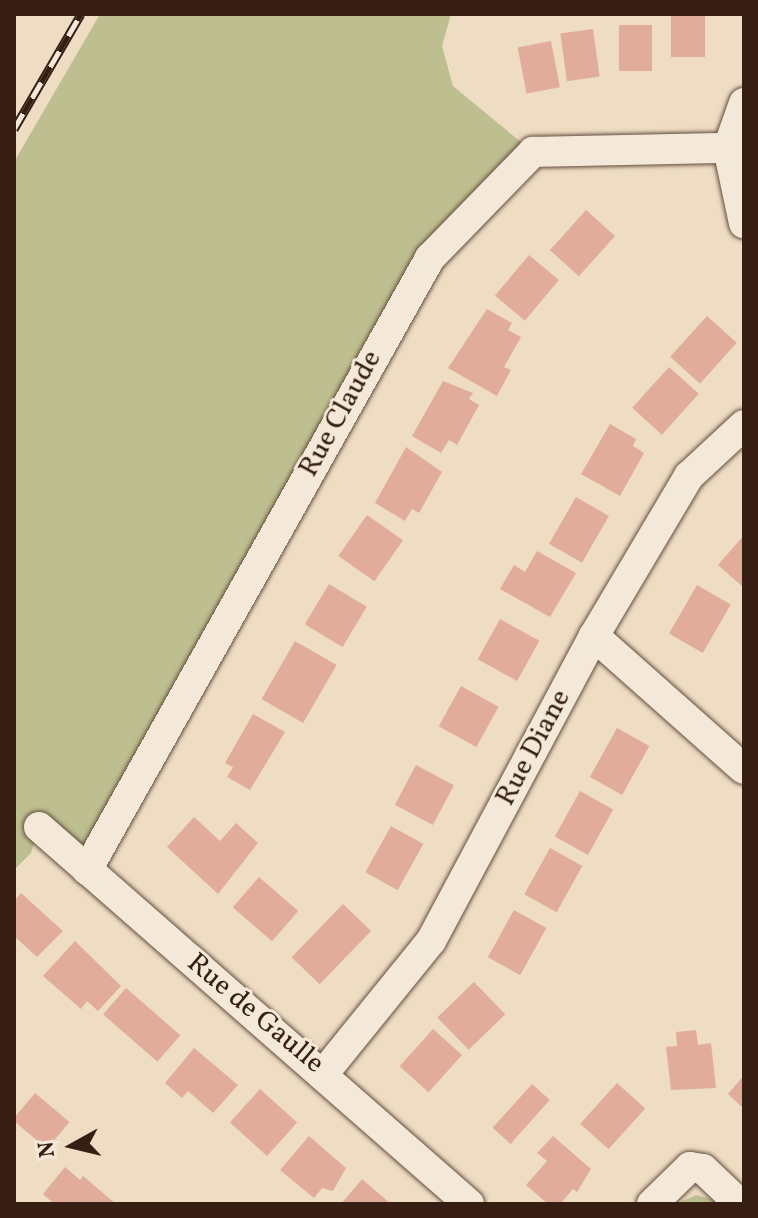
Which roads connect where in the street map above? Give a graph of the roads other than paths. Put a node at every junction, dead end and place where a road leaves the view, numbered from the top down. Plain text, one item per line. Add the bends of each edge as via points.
1 (744, 103) edge
2 (728, 148) junction
3 (744, 223) edge
4 (744, 425) edge
5 (594, 636) junction
6 (744, 769) edge
7 (39, 827) dead end
8 (87, 870) junction
9 (324, 1073) junction
10 (469, 1204) edge
11 (652, 1204) edge
12 (740, 1204) edge

1 - 2 street
2 - 3 street
2 - 8 street, Rue Claude via 533,152 430,258
4 - 5 street, Rue Diane via 689,476
5 - 6 street
5 - 9 street, Rue Diane via 431,941
7 - 8 street, Rue de Gaulle
8 - 9 street, Rue de Gaulle
9 - 10 street, Rue de Gaulle
11 - 12 street via 690,1167 703,1169

